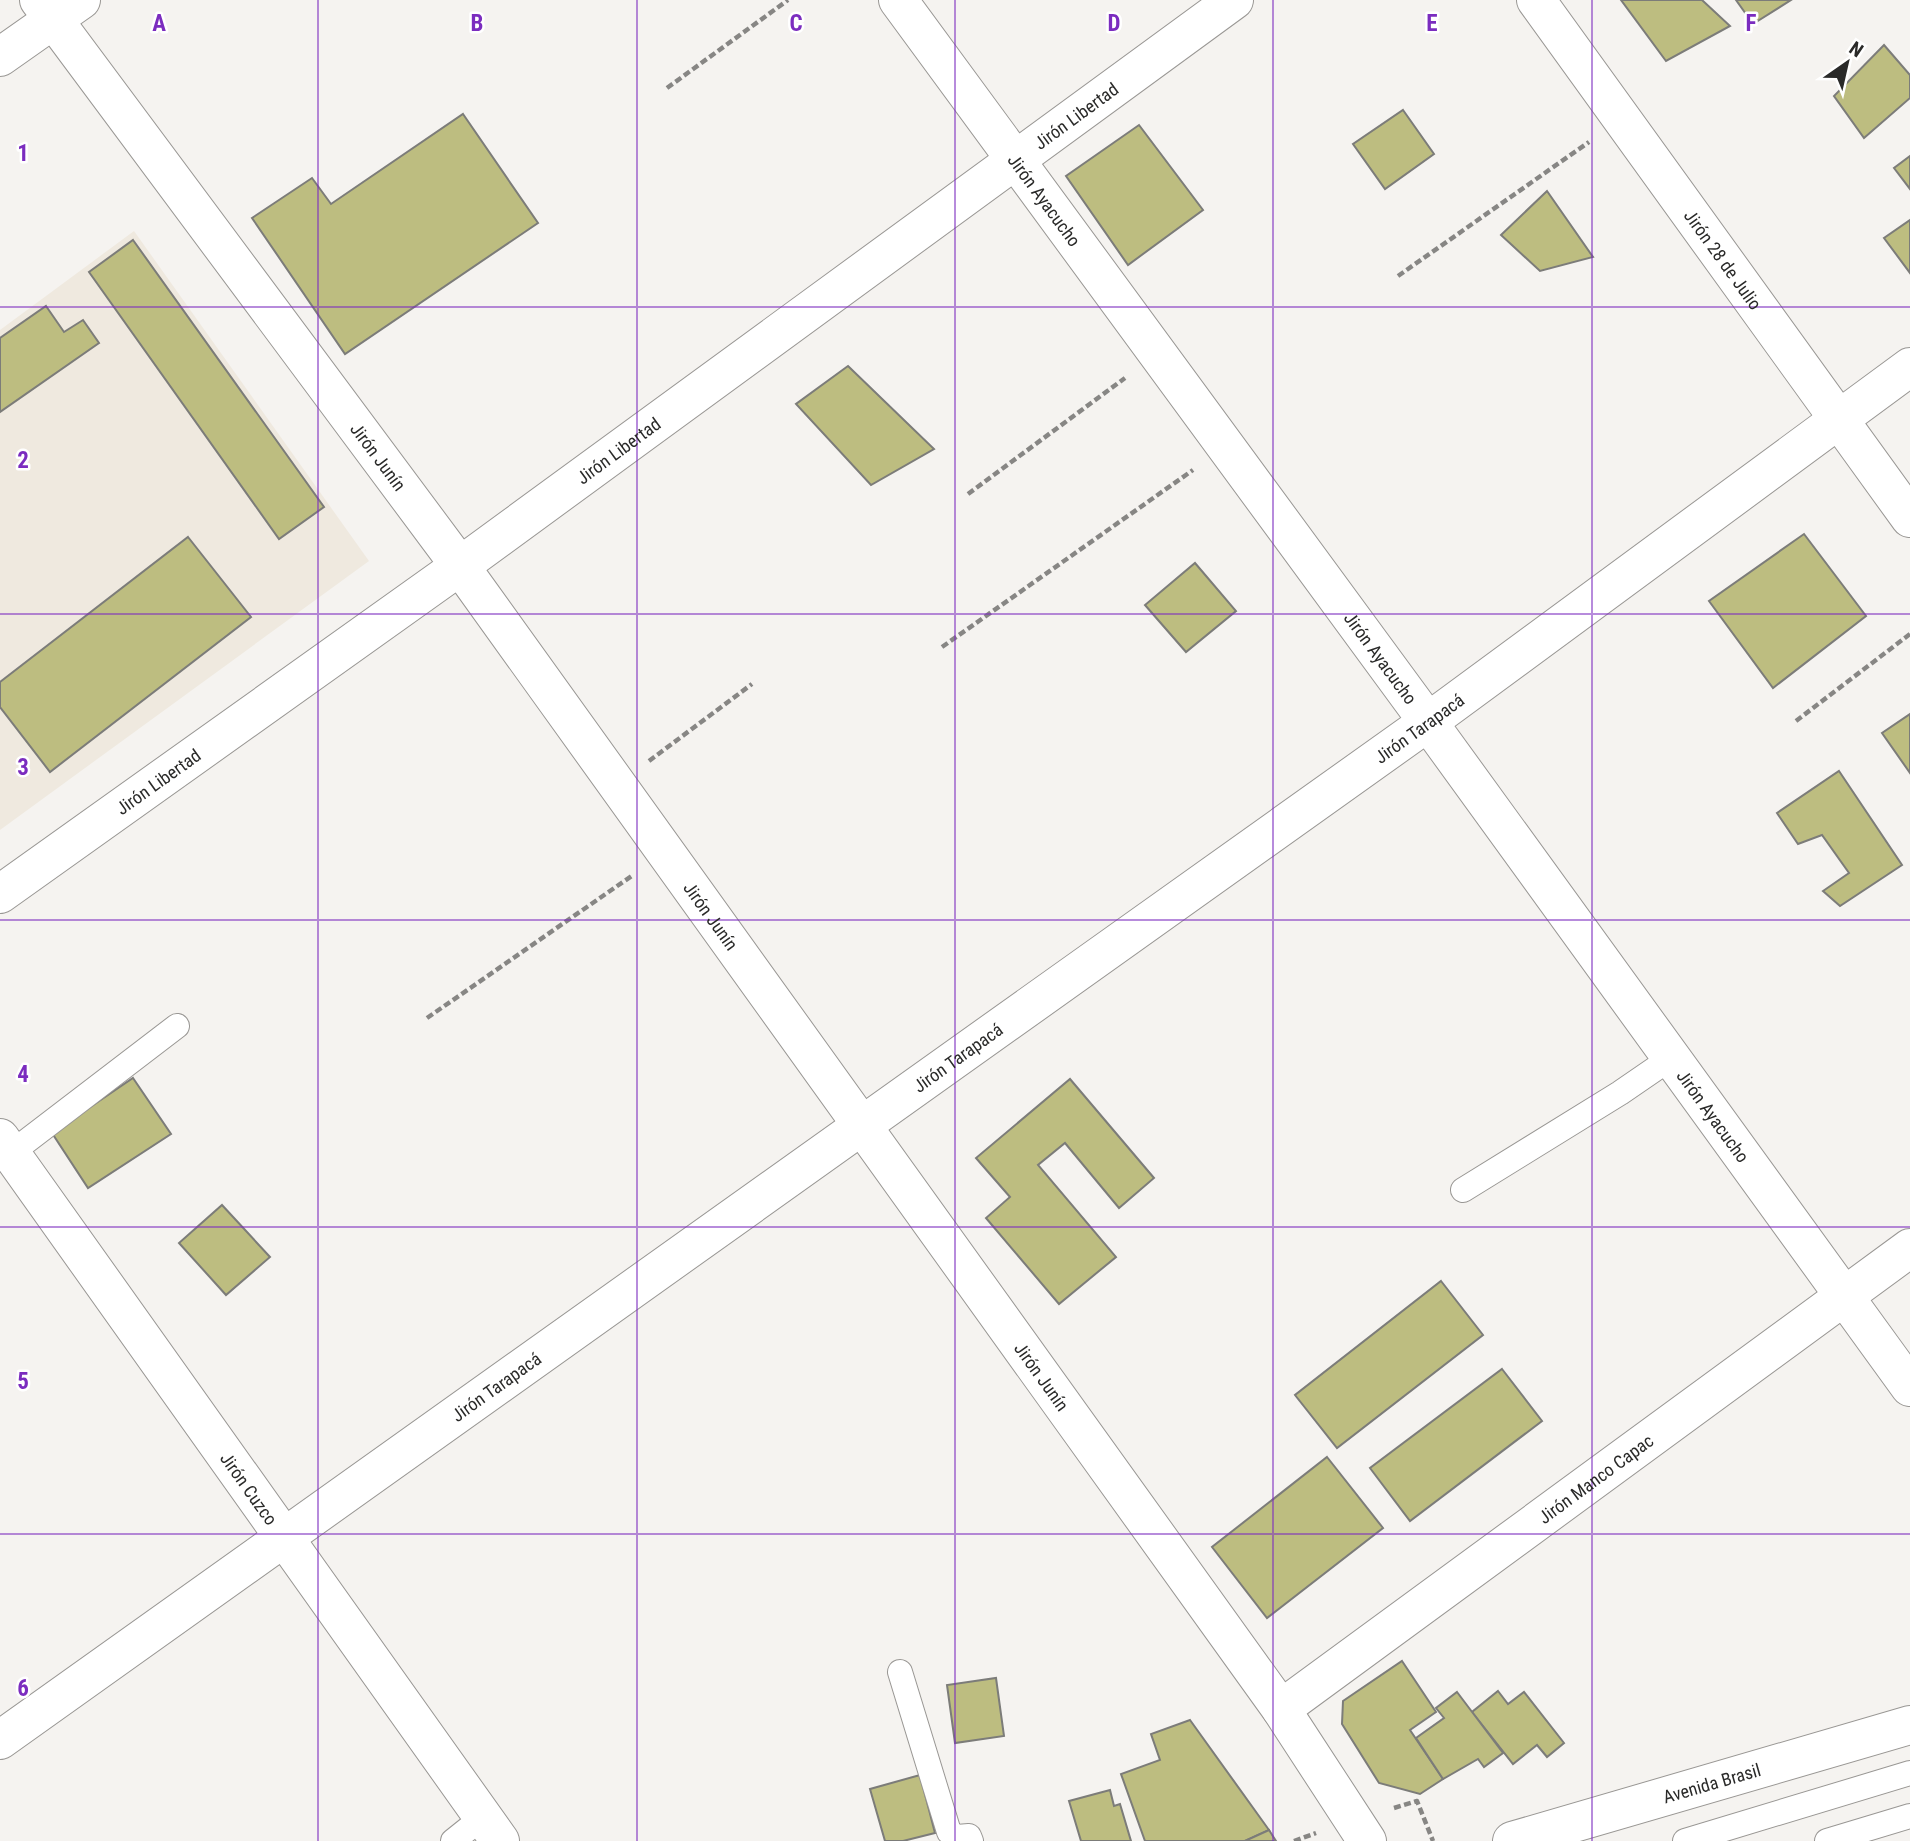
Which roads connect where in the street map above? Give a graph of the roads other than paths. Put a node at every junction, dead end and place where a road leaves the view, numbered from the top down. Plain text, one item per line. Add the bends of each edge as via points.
1 (898, 0) edge
2 (1234, 0) edge
3 (1536, 0) edge
4 (58, 7) edge
5 (0, 57) edge
6 (1016, 161) junction
7 (1910, 367) edge
8 (1838, 420) junction
9 (1910, 518) edge
10 (460, 565) junction
11 (1428, 722) junction
12 (0, 894) edge
13 (177, 1026) dead end
14 (1671, 1058) junction
15 (861, 1126) junction
16 (5, 1146) edge
17 (1463, 1190) dead end
18 (1910, 1248) edge
19 (1844, 1297) junction
20 (1910, 1387) edge
21 (285, 1538) junction
22 (900, 1672) dead end
23 (1281, 1709) junction
24 (1910, 1725) edge
25 (0, 1740) edge
26 (1910, 1773) edge
27 (1910, 1816) edge
28 (492, 1829) edge
29 (453, 1841) edge
30 (971, 1841) edge
31 (1367, 1841) edge
32 (1513, 1841) edge
33 (1685, 1841) edge
34 (1827, 1841) edge

1 - 6 street, Jirón Ayacucho
2 - 6 street, Jirón Libertad
3 - 8 street, Jirón 28 de Julio
4 - 5 street
4 - 10 street, Jirón Junín
6 - 10 street, Jirón Libertad
6 - 11 street, Jirón Ayacucho
7 - 8 street, Jirón Tarapacá
8 - 9 street, Jirón 28 de Julio
8 - 11 street, Jirón Tarapacá
10 - 12 street, Jirón Libertad
10 - 15 street, Jirón Junín
11 - 14 street, Jirón Ayacucho
11 - 15 street, Jirón Tarapacá
13 - 16 lane
14 - 17 lane
14 - 19 street, Jirón Ayacucho
15 - 21 street, Jirón Tarapacá
15 - 23 street, Jirón Junín
16 - 21 street, Jirón Cuzco
18 - 19 street, Jirón Manco Capac
19 - 20 street, Jirón Ayacucho
19 - 23 street, Jirón Manco Capac
21 - 25 street, Jirón Tarapacá
21 - 28 street, Jirón Cuzco
22 - 30 lane via 949,1832 969,1836
23 - 31 street, Jirón Junín
24 - 32 street, Avenida Brasil
26 - 33 lane
27 - 34 lane
28 - 29 lane

